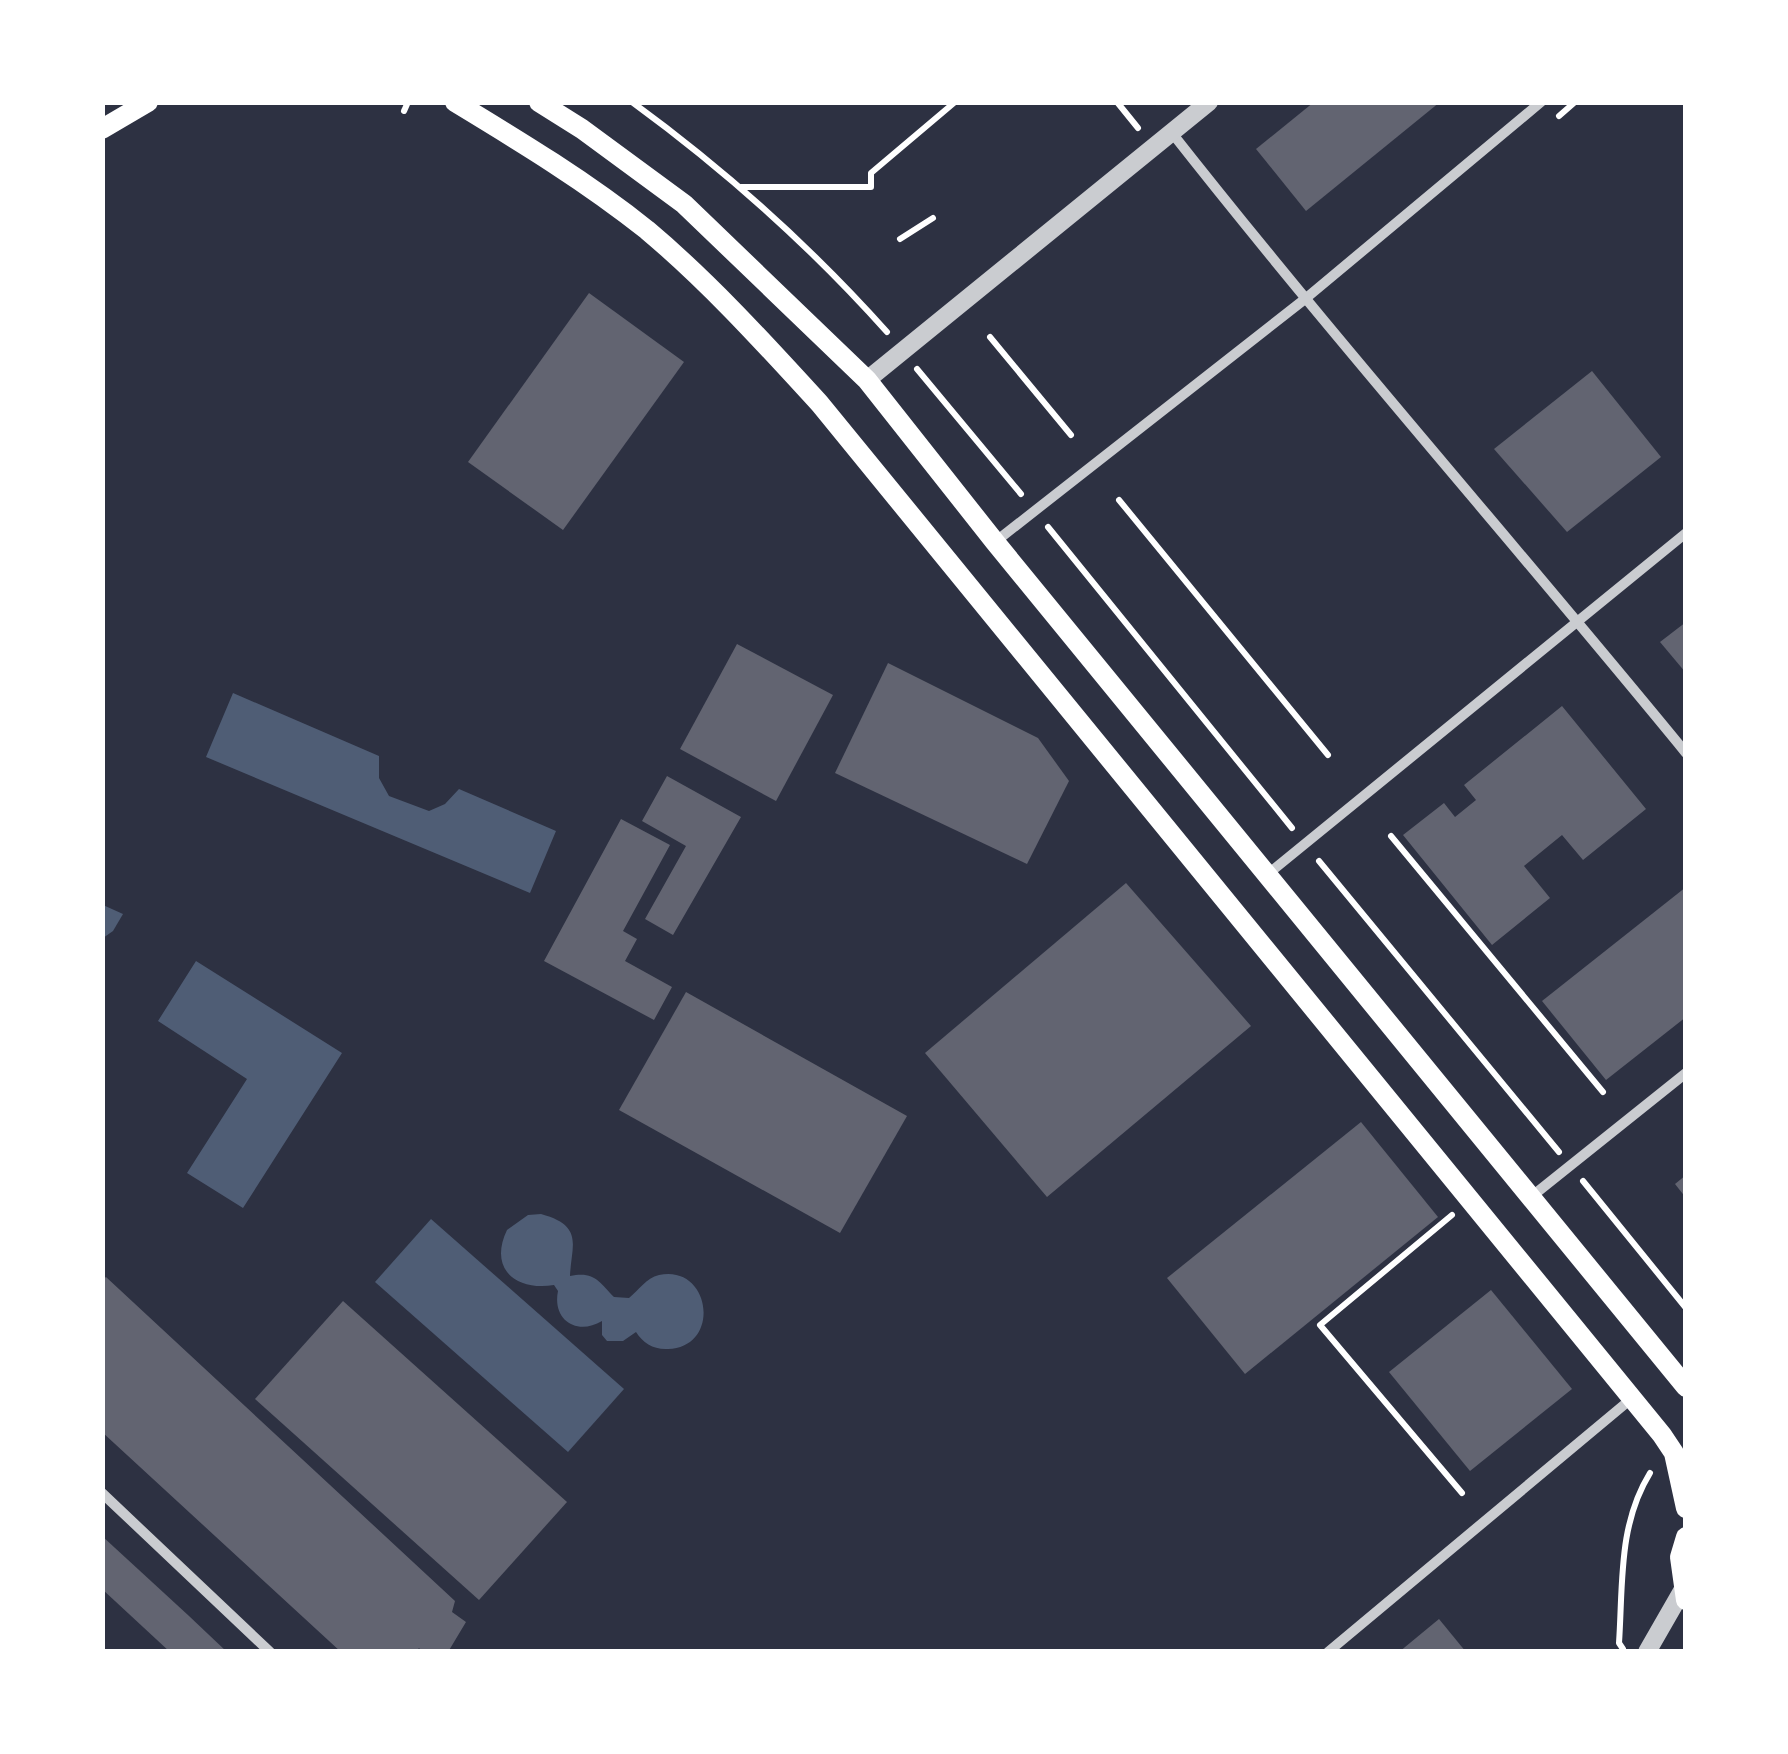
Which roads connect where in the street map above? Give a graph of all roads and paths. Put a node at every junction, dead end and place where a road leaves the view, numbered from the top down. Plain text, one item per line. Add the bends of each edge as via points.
1 (148, 102) edge
2 (408, 102) edge
3 (456, 102) edge
4 (539, 102) edge
5 (632, 102) edge
6 (956, 102) edge
7 (1209, 102) edge
8 (1541, 102) edge
9 (404, 111) dead end
10 (102, 129) edge
11 (1172, 133) junction
12 (739, 187) junction
13 (933, 218) dead end
14 (900, 239) dead end
15 (1305, 300) junction
16 (990, 337) dead end
17 (903, 352) junction
18 (867, 380) junction
19 (1071, 435) dead end
20 (1120, 500) dead end
21 (1034, 510) junction
22 (1686, 533) edge
23 (996, 542) junction
24 (1577, 620) junction
25 (1328, 754) dead end
26 (1686, 754) edge
27 (1391, 836) dead end
28 (1304, 843) junction
29 (1268, 874) junction
30 (1686, 1073) edge
31 (1603, 1092) dead end
32 (1571, 1166) junction
33 (1531, 1197) junction
34 (1453, 1214) dead end
35 (1686, 1308) edge
36 (1686, 1387) edge
37 (1632, 1398) junction
38 (1674, 1453) junction
39 (102, 1493) edge
40 (1462, 1493) dead end
41 (1686, 1508) edge
42 (1686, 1538) edge
43 (1684, 1596) edge
44 (270, 1652) edge
45 (1328, 1652) edge
46 (1625, 1652) edge
47 (1647, 1652) edge

1 - 10 main road
2 - 9 path
3 - 37 main road via 646,230 730,306 820,404
4 - 18 main road via 684,204
5 - 12 path
6 - 12 path via 871,173 871,187
7 - 11 street
8 - 15 street
11 - 15 street
11 - 17 street
12 - 17 path
13 - 14 path
15 - 21 street
15 - 24 street
16 - 19 path
17 - 18 street
17 - 21 path
18 - 23 main road
20 - 25 path
21 - 23 street
21 - 28 path
22 - 24 street
23 - 29 main road
24 - 26 street
24 - 28 street
27 - 31 path
28 - 29 street
28 - 32 path
29 - 33 main road
30 - 32 street
32 - 33 street
32 - 35 path
33 - 36 main road
34 - 40 path via 1320,1325
37 - 38 main road
37 - 45 street
38 - 41 main road
38 - 46 path via 1635,1497 1626,1532 1619,1643
39 - 44 street
42 - 43 main road via 1680,1557
43 - 47 street

